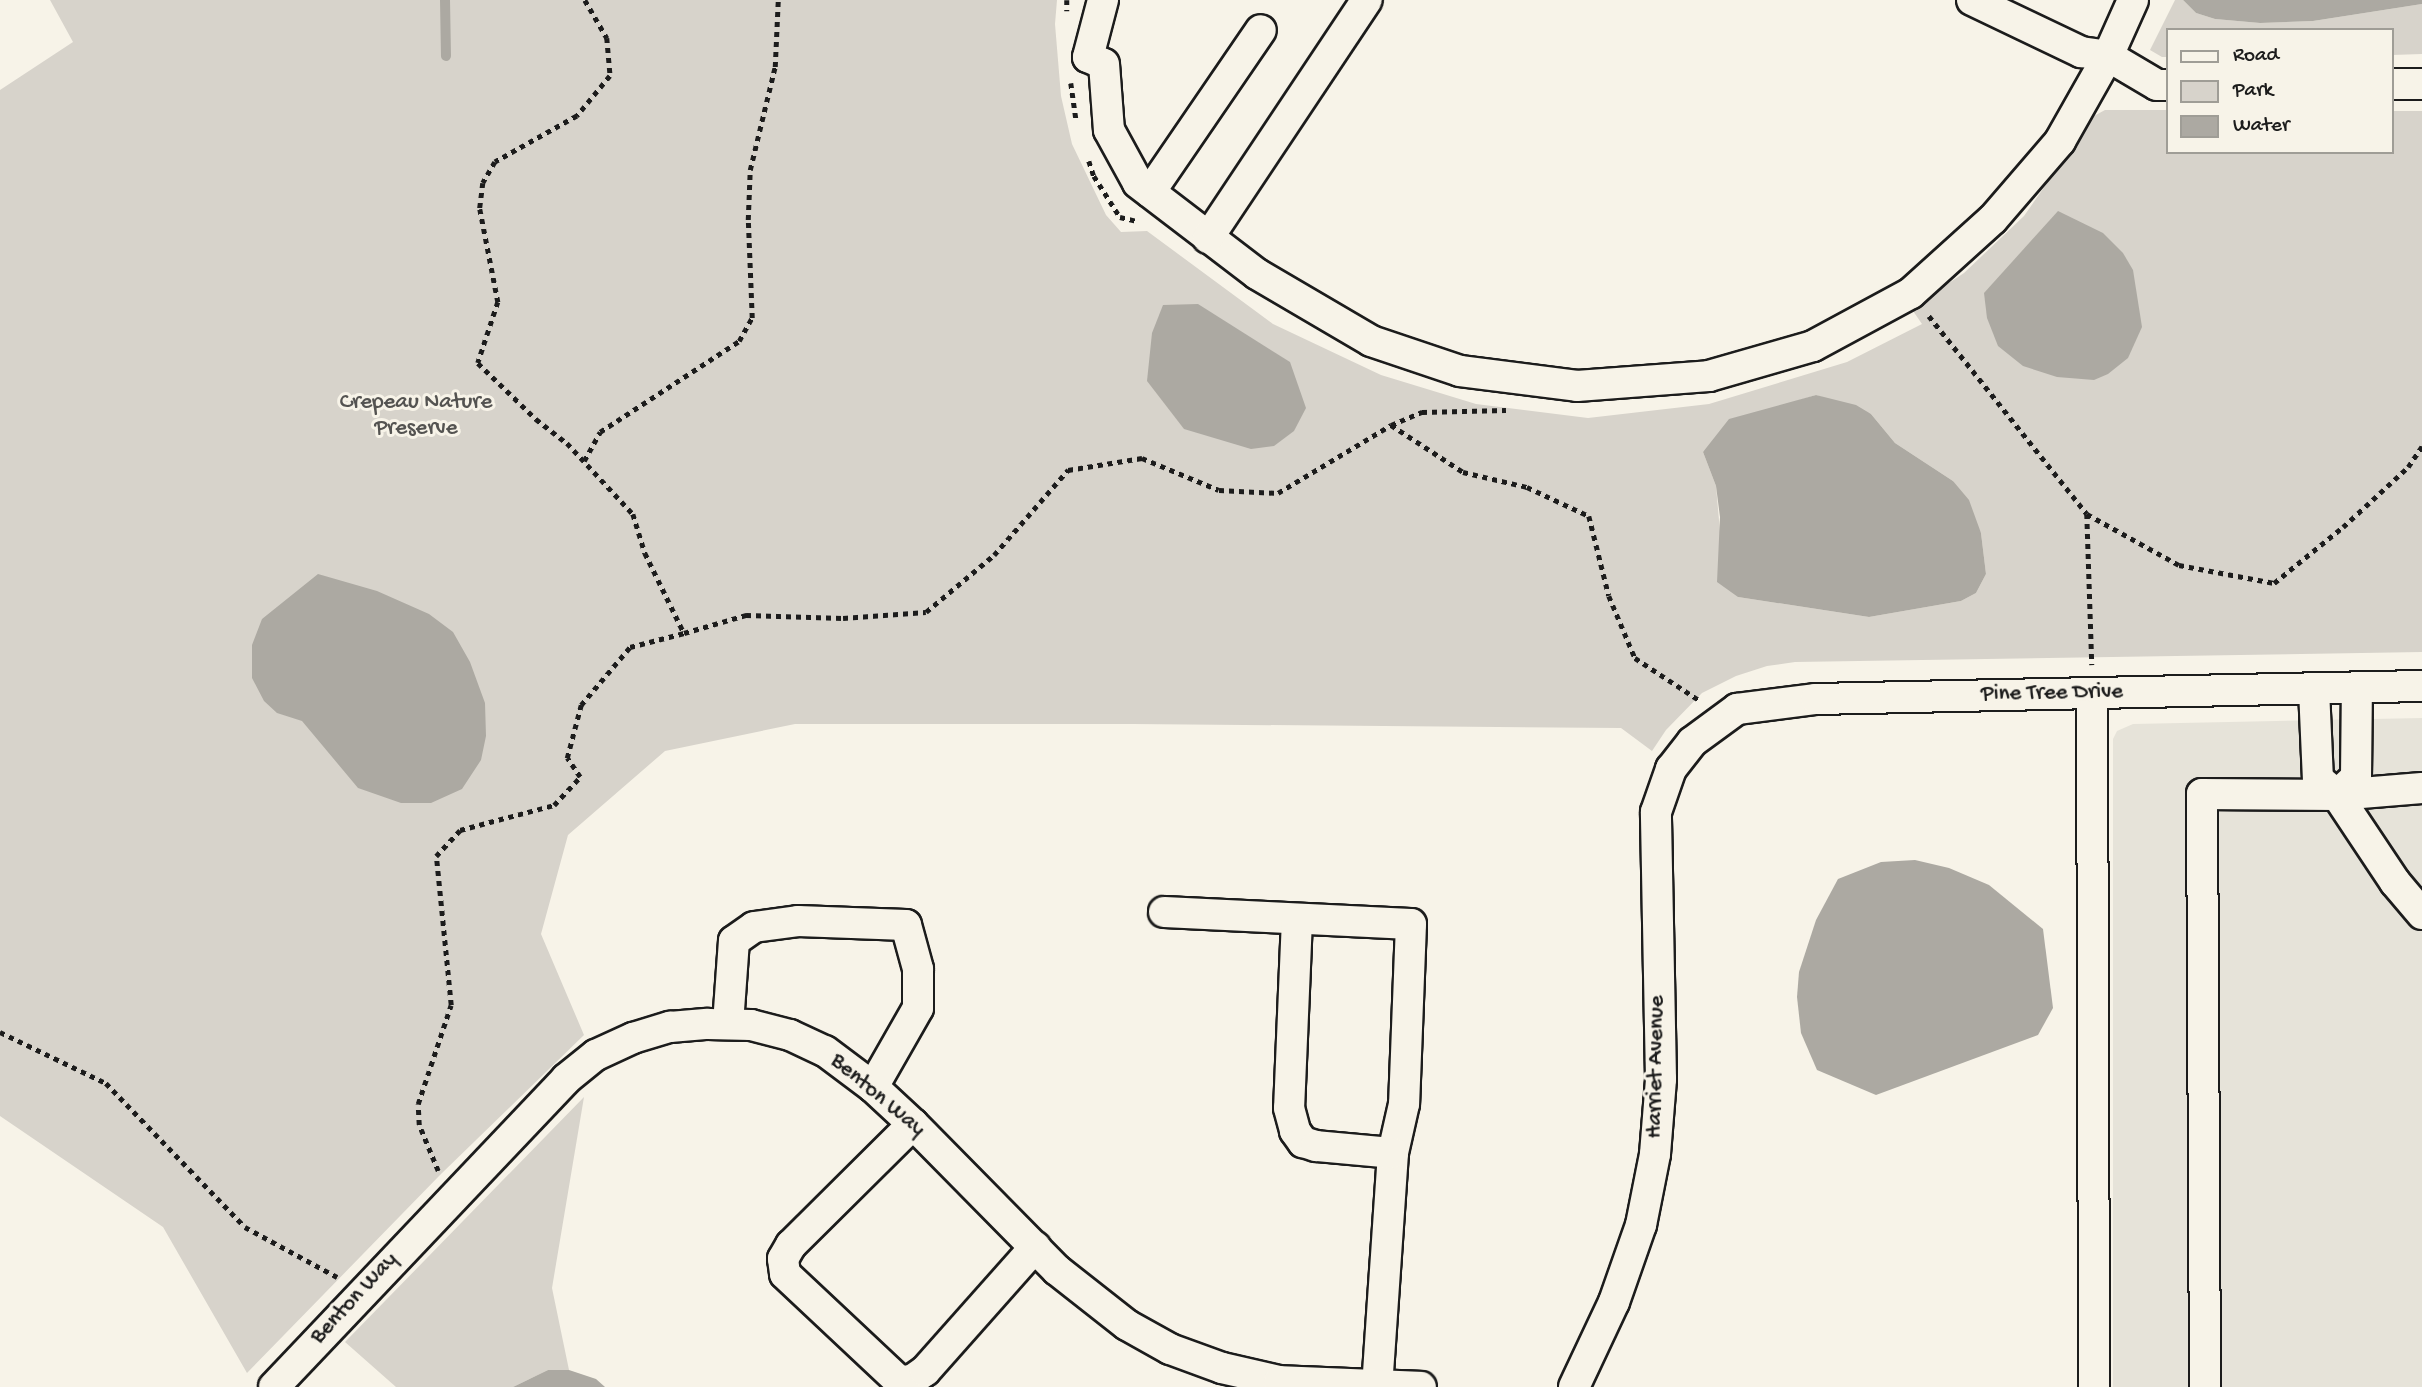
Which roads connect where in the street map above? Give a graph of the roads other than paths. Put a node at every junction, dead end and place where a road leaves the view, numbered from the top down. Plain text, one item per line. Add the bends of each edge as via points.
1 (1103, 0) edge
2 (1367, 0) edge
3 (1972, 0) edge
4 (2133, 0) edge
5 (1261, 30) dead end
6 (2108, 56) junction
7 (2394, 84) edge
8 (2422, 84) edge
9 (2166, 85) edge
10 (1150, 192) junction
11 (1208, 238) junction
12 (2422, 686) edge
13 (2357, 688) junction
14 (2314, 689) junction
15 (2092, 694) junction
16 (1692, 742) joint
17 (2422, 788) edge
18 (2337, 795) junction
19 (1164, 912) dead end
20 (2422, 914) edge
21 (1297, 919) junction
22 (728, 1024) junction
23 (873, 1087) junction
24 (913, 1124) junction
25 (1393, 1153) junction
26 (1035, 1247) junction
27 (1278, 1384) edge
28 (1377, 1385) edge
29 (274, 1387) edge
30 (1421, 1387) edge
31 (1574, 1387) edge
32 (2094, 1387) edge
33 (2205, 1387) edge

1 - 10 street via 1088,57 1104,64 1110,130 1138,183
2 - 11 street
3 - 6 street via 2081,52
4 - 6 street
5 - 10 street
6 - 9 street via 2157,85
6 - 11 street via 2060,141 1993,219 1911,293 1813,346 1709,376 1577,386 1460,371 1371,341 1257,274
7 - 8 street
10 - 11 street
12 - 13 street, Pine Tree Drive
13 - 14 street, Pine Tree Drive
13 - 18 street via 2356,777
14 - 15 street, Pine Tree Drive
14 - 18 street via 2318,779
15 - 16 street, Pine Tree Drive via 1816,699 1737,709
15 - 32 street
16 - 31 street, Harriet Avenue via 1671,769 1656,812 1661,1079 1655,1154 1641,1225 1614,1302
17 - 18 street
18 - 20 street via 2395,883
18 - 33 street via 2202,794
19 - 21 street
21 - 25 street via 1289,1108 1295,1131 1303,1142 1316,1146
21 - 25 street via 1411,924 1404,1104
22 - 23 street, Benton Way via 790,1035 825,1051
22 - 23 street via 734,941 754,927 799,921 906,925 918,969 918,1008
22 - 29 street, Benton Way via 670,1027 596,1055 566,1079
23 - 24 street, Benton Way
24 - 26 street, Benton Way
24 - 26 street via 791,1245 783,1259 785,1274 899,1381 912,1380
25 - 28 street
26 - 27 street, Benton Way via 1128,1325 1170,1349
27 - 28 street, Benton Way
28 - 30 street, Benton Way

